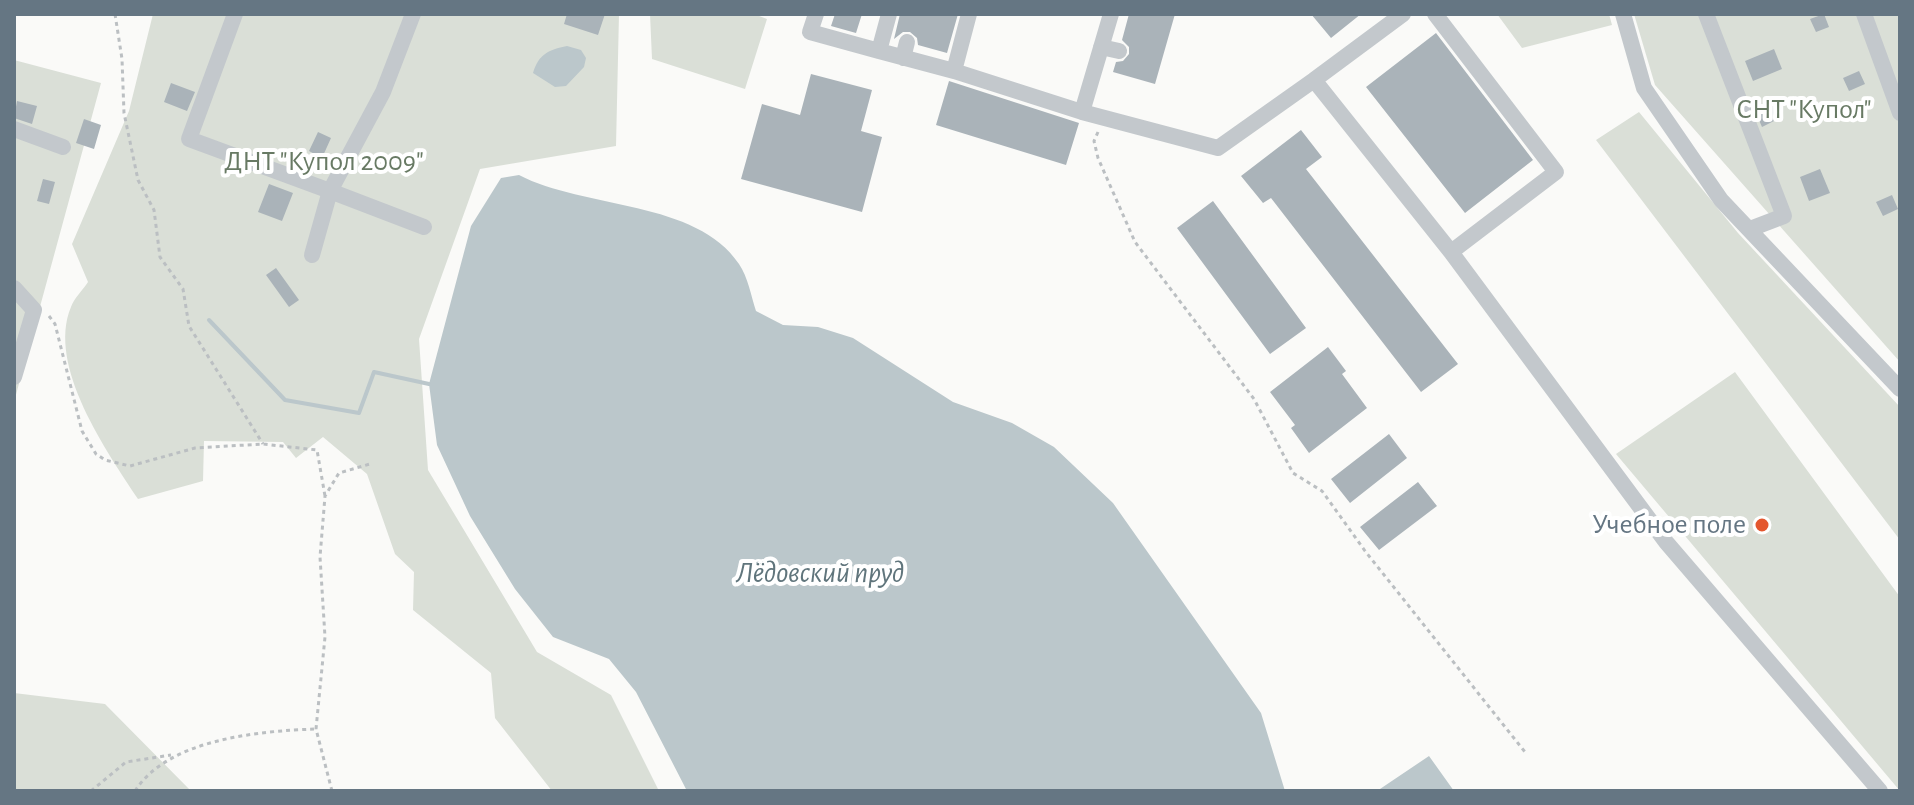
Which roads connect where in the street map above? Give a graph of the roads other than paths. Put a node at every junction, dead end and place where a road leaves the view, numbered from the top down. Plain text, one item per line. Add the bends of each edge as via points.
1 (235, 14) edge
2 (413, 14) edge
3 (816, 14) edge
4 (889, 14) edge
5 (969, 14) edge
6 (1111, 14) edge
7 (1403, 14) edge
8 (1435, 14) edge
9 (1623, 14) edge
10 (1706, 14) edge
11 (1864, 14) edge
12 (1101, 47) junction
13 (879, 51) junction
14 (1119, 51) dead end
15 (954, 71) junction
16 (1314, 80) junction
17 (1082, 112) junction
18 (1900, 113) edge
19 (14, 129) edge
20 (63, 147) dead end
21 (330, 191) junction
22 (424, 227) dead end
23 (1750, 229) junction
24 (1451, 252) junction
25 (312, 255) dead end
26 (14, 288) edge
27 (14, 377) edge
28 (1900, 389) edge
29 (1880, 791) edge

1 - 21 street via 189,139
2 - 21 street via 383,92
3 - 13 street via 810,32
4 - 13 street
5 - 15 street via 957,39
6 - 12 street
7 - 16 street
8 - 24 street via 1556,172
9 - 23 street via 1644,88 1721,200
10 - 23 street via 1784,216
11 - 18 street
12 - 14 street
12 - 17 street
13 - 15 street via 905,50
15 - 17 street
16 - 17 street via 1218,148
16 - 24 street
19 - 20 street
21 - 22 street
21 - 25 street
23 - 28 street
24 - 29 street via 1666,542
26 - 27 street via 34,310

